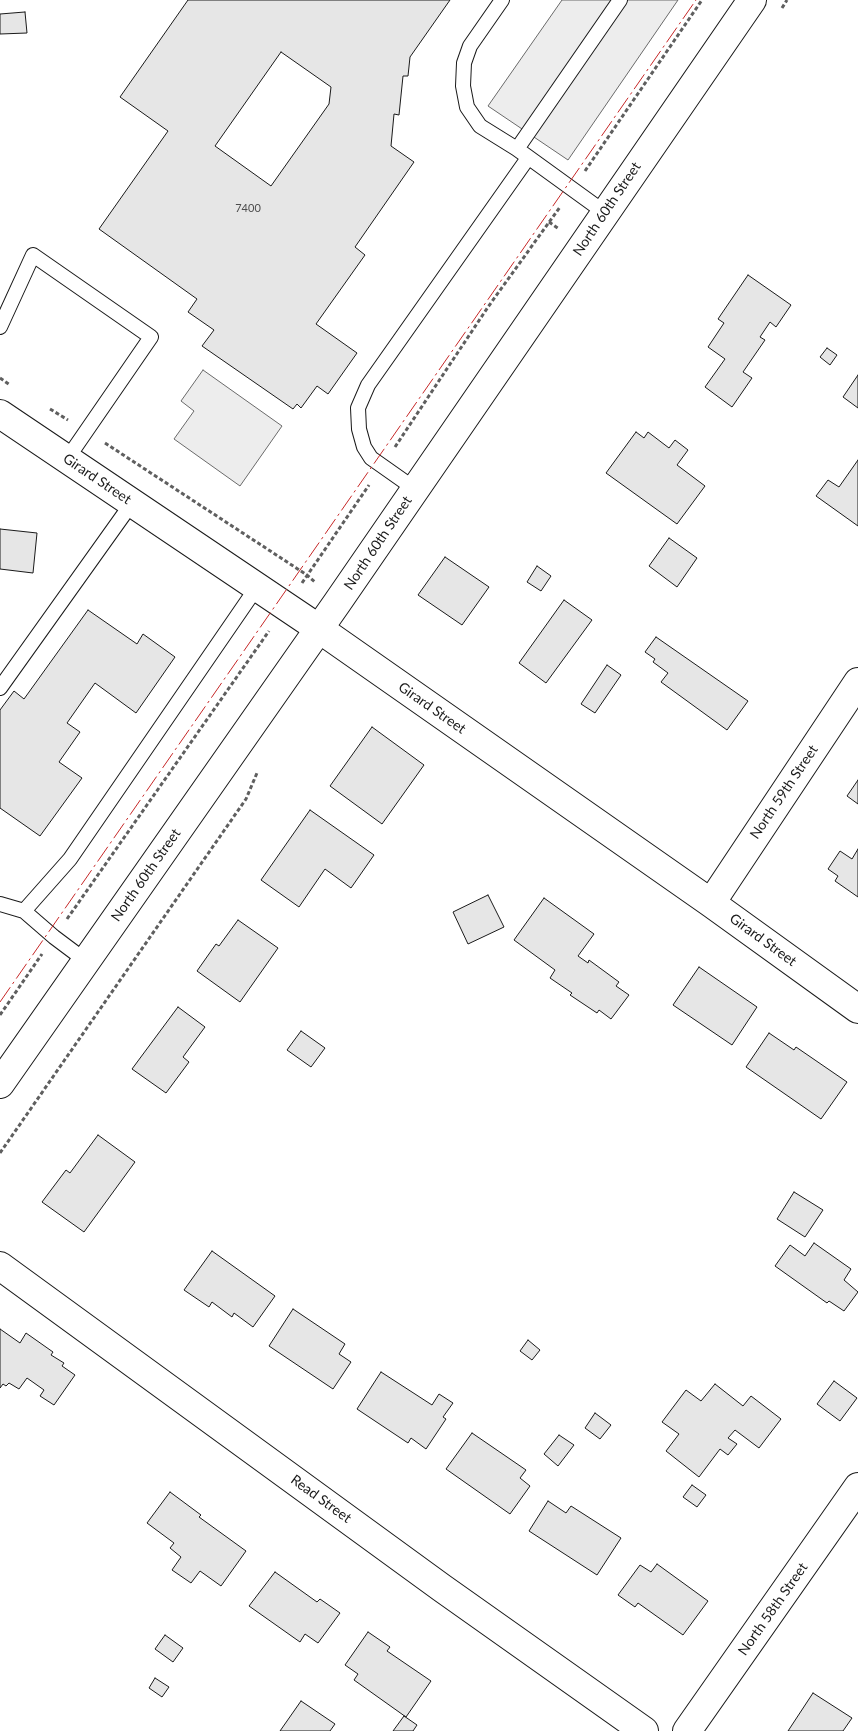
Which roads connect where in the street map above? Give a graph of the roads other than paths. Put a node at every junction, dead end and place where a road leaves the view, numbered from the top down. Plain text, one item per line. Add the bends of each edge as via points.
1 (502, 0) edge
2 (620, 0) edge
3 (752, 0) edge
4 (517, 149) junction
5 (528, 158) junction
6 (604, 212) junction
7 (0, 327) edge
8 (0, 414) edge
9 (67, 459) junction
10 (415, 489) junction
11 (132, 503) junction
12 (257, 587) junction
13 (318, 628) junction
14 (858, 682) edge
15 (0, 688) edge
16 (711, 903) junction
17 (0, 904) edge
18 (24, 910) junction
19 (86, 961) junction
20 (858, 1009) edge
21 (0, 1084) edge
22 (0, 1266) edge
23 (858, 1487) edge
24 (644, 1731) edge
25 (687, 1731) edge

1 - 4 lane via 470,46 464,63 463,86 467,106 480,126
2 - 4 lane
3 - 6 street, North 60th Street
4 - 5 lane
5 - 6 lane
5 - 10 lane via 368,385 358,408 358,429 371,458
6 - 10 street, North 60th Street
7 - 9 lane via 33,255 151,338
8 - 9 street, Girard Street
9 - 11 street, Girard Street
10 - 13 street, North 60th Street
11 - 12 street, Girard Street
11 - 15 lane
12 - 13 street, Girard Street
12 - 18 lane via 70,859
13 - 16 street, Girard Street
13 - 19 street, North 60th Street
14 - 16 street, North 59th Street
16 - 20 street, Girard Street
17 - 18 lane
18 - 19 lane
19 - 21 street, North 60th Street
22 - 24 street, Read Street
23 - 25 street, North 58th Street

